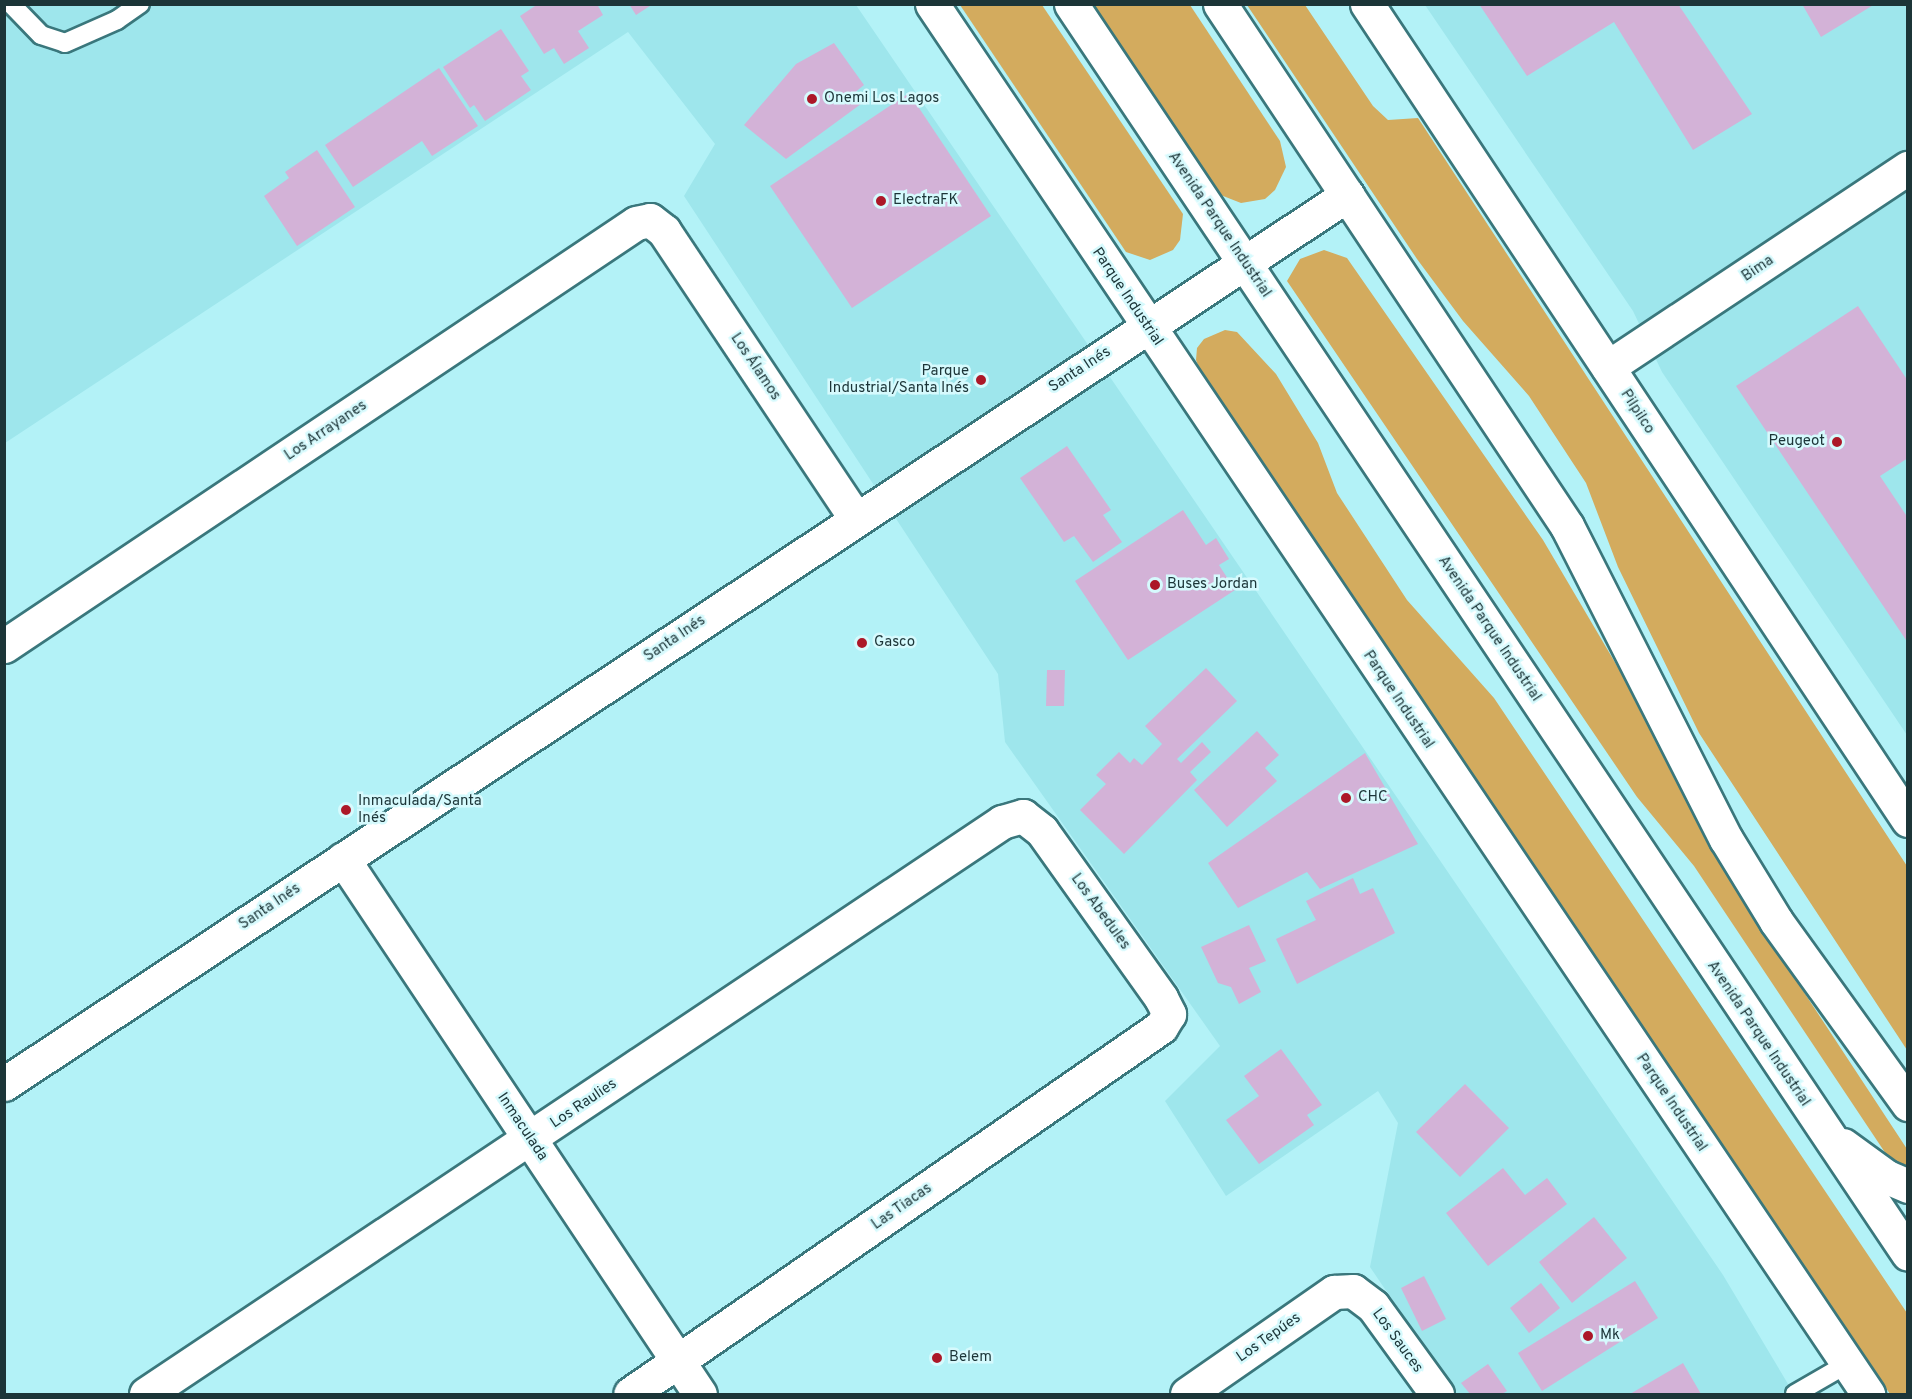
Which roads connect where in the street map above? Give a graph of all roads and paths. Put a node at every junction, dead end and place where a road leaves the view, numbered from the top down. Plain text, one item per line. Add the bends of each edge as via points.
1 (11, 4) edge
2 (140, 4) edge
3 (932, 4) edge
4 (1071, 4) edge
5 (1220, 4) edge
6 (1367, 4) edge
7 (1908, 168) edge
8 (1347, 195) junction
9 (650, 220) joint
10 (1244, 263) junction
11 (1146, 327) junction
12 (1608, 367) junction
13 (856, 519) junction
14 (4, 646) edge
15 (1023, 816) joint
16 (1908, 820) edge
17 (343, 859) junction
18 (1169, 1014) joint
19 (6, 1080) edge
20 (1908, 1104) edge
21 (1809, 1109) junction
22 (530, 1140) junction
23 (1908, 1186) edge
24 (1908, 1254) edge
25 (1353, 1291) joint
26 (679, 1362) junction
27 (1847, 1364) junction
28 (146, 1395) edge
29 (630, 1395) edge
30 (700, 1395) edge
31 (1187, 1395) edge
32 (1437, 1395) edge
33 (1795, 1395) edge
34 (1868, 1395) edge

1 - 2 lane via 41,35 65,43 117,20
3 - 11 main road, Parque Industrial
4 - 10 main road, Avenida Parque Industrial
5 - 8 main road
6 - 12 main road, Pilpilco
7 - 12 main road, Bima
8 - 10 main road, Santa Inés
8 - 20 main road via 1567,526 1681,756 1770,912
9 - 13 main road, Los Álamos via 664,231
9 - 14 main road, Los Arrayanes via 636,223
10 - 11 main road, Santa Inés
10 - 21 main road, Avenida Parque Industrial
11 - 13 main road, Santa Inés
11 - 27 main road, Parque Industrial
12 - 16 main road, Pilpilco
13 - 17 main road, Santa Inés
15 - 18 main road, Los Abedules via 1042,831
15 - 22 main road, Los Raulies via 1002,822
17 - 19 main road, Santa Inés
17 - 22 main road, Inmaculada
18 - 26 main road, Las Tiacas via 1161,1027
21 - 23 main road via 1858,1158
21 - 24 main road, Avenida Parque Industrial
22 - 26 main road, Inmaculada
22 - 28 main road, Los Raulies
25 - 31 main road, Los Tepúes via 1334,1292
25 - 32 main road, Los Sauces via 1373,1306
26 - 29 main road, Las Tiacas
26 - 30 main road, Inmaculada
27 - 33 lane
27 - 34 main road, Parque Industrial

